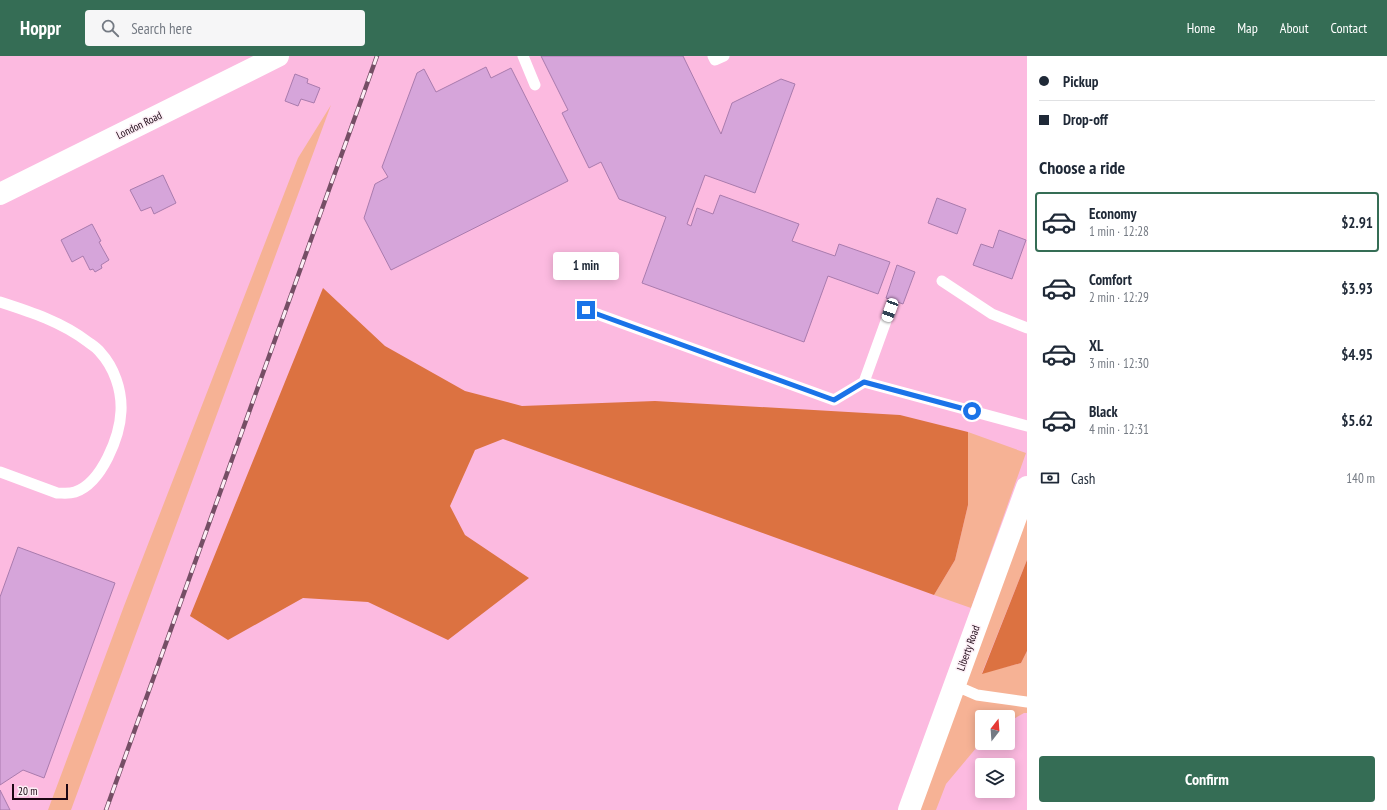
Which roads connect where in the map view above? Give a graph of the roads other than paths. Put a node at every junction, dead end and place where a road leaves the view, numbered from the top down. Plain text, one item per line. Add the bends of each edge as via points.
1 (278, 56) edge
2 (523, 56) edge
3 (713, 56) edge
4 (724, 56) edge
5 (536, 85) dead end
6 (0, 194) edge
7 (942, 281) dead end
8 (0, 302) edge
9 (586, 310) dead end
10 (890, 310) dead end
11 (1027, 328) edge
12 (864, 382) junction
13 (1027, 426) edge
14 (0, 472) edge
15 (1027, 487) edge
16 (954, 685) junction
17 (1027, 702) edge
18 (909, 810) edge

1 - 6 street, London Road
2 - 5 lane
3 - 4 lane via 715,60
7 - 11 lane via 992,314
8 - 14 lane via 41,316 76,333 100,351 112,368 120,389 122,410 119,431 100,470 89,484 76,492 57,493
9 - 12 lane via 834,400
10 - 12 lane
12 - 13 lane
15 - 16 street, Liberty Road
16 - 17 lane via 977,695
16 - 18 street, Liberty Road

